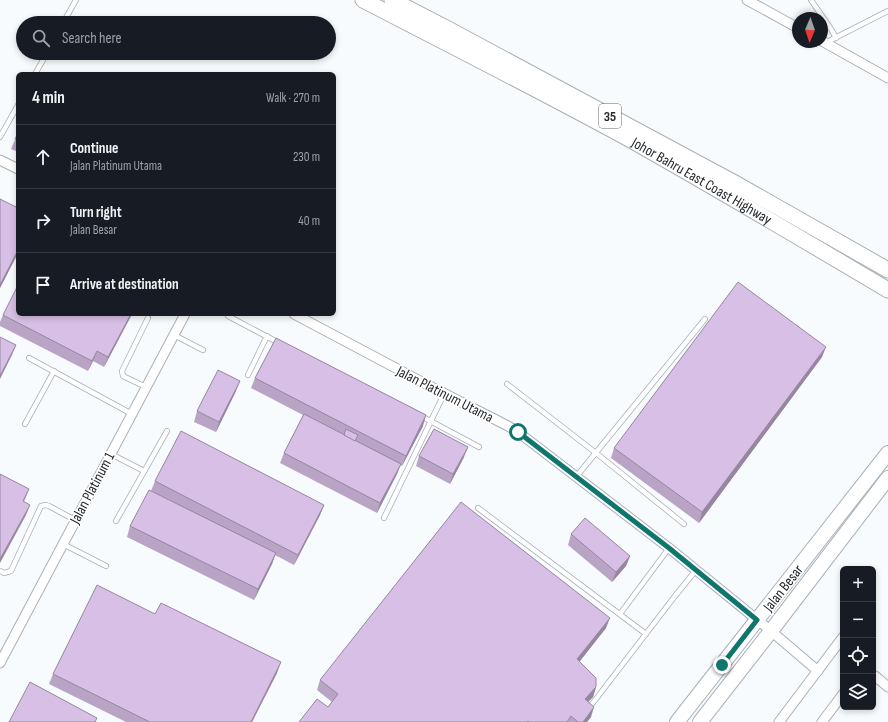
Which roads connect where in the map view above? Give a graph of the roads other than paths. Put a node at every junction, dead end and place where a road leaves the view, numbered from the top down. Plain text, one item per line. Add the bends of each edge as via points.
1 (76, 0) edge
2 (363, 0) edge
3 (392, 0) edge
4 (746, 0) edge
5 (812, 0) edge
6 (888, 11) edge
7 (67, 16) edge
8 (792, 25) edge
9 (836, 38) junction
10 (828, 41) edge
11 (828, 44) edge
12 (43, 60) edge
13 (36, 72) edge
14 (888, 78) edge
15 (16, 109) edge
16 (0, 137) edge
17 (0, 160) edge
18 (16, 169) edge
19 (888, 270) edge
20 (888, 290) edge
21 (184, 316) edge
22 (228, 316) dead end
23 (298, 316) edge
24 (148, 318) dead end
25 (705, 319) dead end
26 (174, 335) junction
27 (267, 336) junction
28 (287, 347) edge
29 (203, 350) dead end
30 (29, 358) dead end
31 (54, 371) junction
32 (248, 376) dead end
33 (506, 384) dead end
34 (146, 387) junction
35 (444, 394) junction
36 (132, 414) junction
37 (417, 414) edge
38 (431, 421) junction
39 (25, 424) dead end
40 (168, 431) dead end
41 (479, 447) dead end
42 (596, 453) junction
43 (888, 453) edge
44 (111, 454) junction
45 (144, 471) junction
46 (576, 477) junction
47 (888, 478) edge
48 (478, 508) dead end
49 (384, 518) dead end
50 (75, 520) junction
51 (116, 521) dead end
52 (684, 524) dead end
53 (63, 544) junction
54 (669, 548) junction
55 (106, 566) dead end
56 (696, 570) junction
57 (0, 571) edge
58 (620, 614) junction
59 (757, 620) junction
60 (771, 631) junction
61 (646, 634) junction
62 (842, 638) edge
63 (0, 662) edge
64 (818, 671) junction
65 (876, 677) edge
66 (888, 687) edge
67 (840, 698) edge
68 (585, 713) edge
69 (677, 722) edge
70 (700, 722) edge
71 (779, 722) edge
72 (822, 722) edge

1 - 7 lane
2 - 20 highway, Johor Bahru East Coast Highway / 35 via 628,139
3 - 19 highway, Johor Bahru East Coast Highway / 35 via 733,182
4 - 8 street
5 - 9 lane
6 - 9 lane
9 - 10 lane
11 - 14 street
12 - 13 lane
15 - 16 lane
17 - 18 street
21 - 26 street, Jalan Platinum 1
22 - 27 lane
23 - 35 street, Jalan Platinum Utama
24 - 34 lane via 122,371 123,376
25 - 42 lane
26 - 29 lane
26 - 34 street, Jalan Platinum 1
27 - 28 lane
27 - 32 lane
30 - 31 lane
31 - 36 lane
31 - 39 lane
33 - 42 lane
34 - 36 street, Jalan Platinum 1
35 - 38 lane
35 - 46 street, Jalan Platinum Utama via 513,429
36 - 44 street, Jalan Platinum 1
37 - 38 lane
38 - 41 lane
38 - 49 lane
40 - 45 lane
42 - 46 lane
42 - 52 lane
43 - 59 main road, Jalan Besar
44 - 45 lane
44 - 50 street, Jalan Platinum 1
45 - 51 lane
46 - 54 street, Jalan Platinum Utama
47 - 60 main road, Jalan Besar
48 - 58 lane
50 - 53 street, Jalan Platinum 1
50 - 57 lane via 49,506 41,506 11,570 4,573
53 - 55 lane
53 - 63 street, Jalan Platinum 1
54 - 56 street, Jalan Platinum Utama
54 - 58 lane
56 - 59 street, Jalan Platinum Utama
56 - 61 lane
58 - 61 lane
59 - 60 street, Jalan Platinum Utama
59 - 69 main road, Jalan Besar
60 - 64 street, Jalan Platinum Utama
60 - 70 main road, Jalan Besar
61 - 68 lane
62 - 64 street
64 - 71 street
65 - 66 street
67 - 72 street

